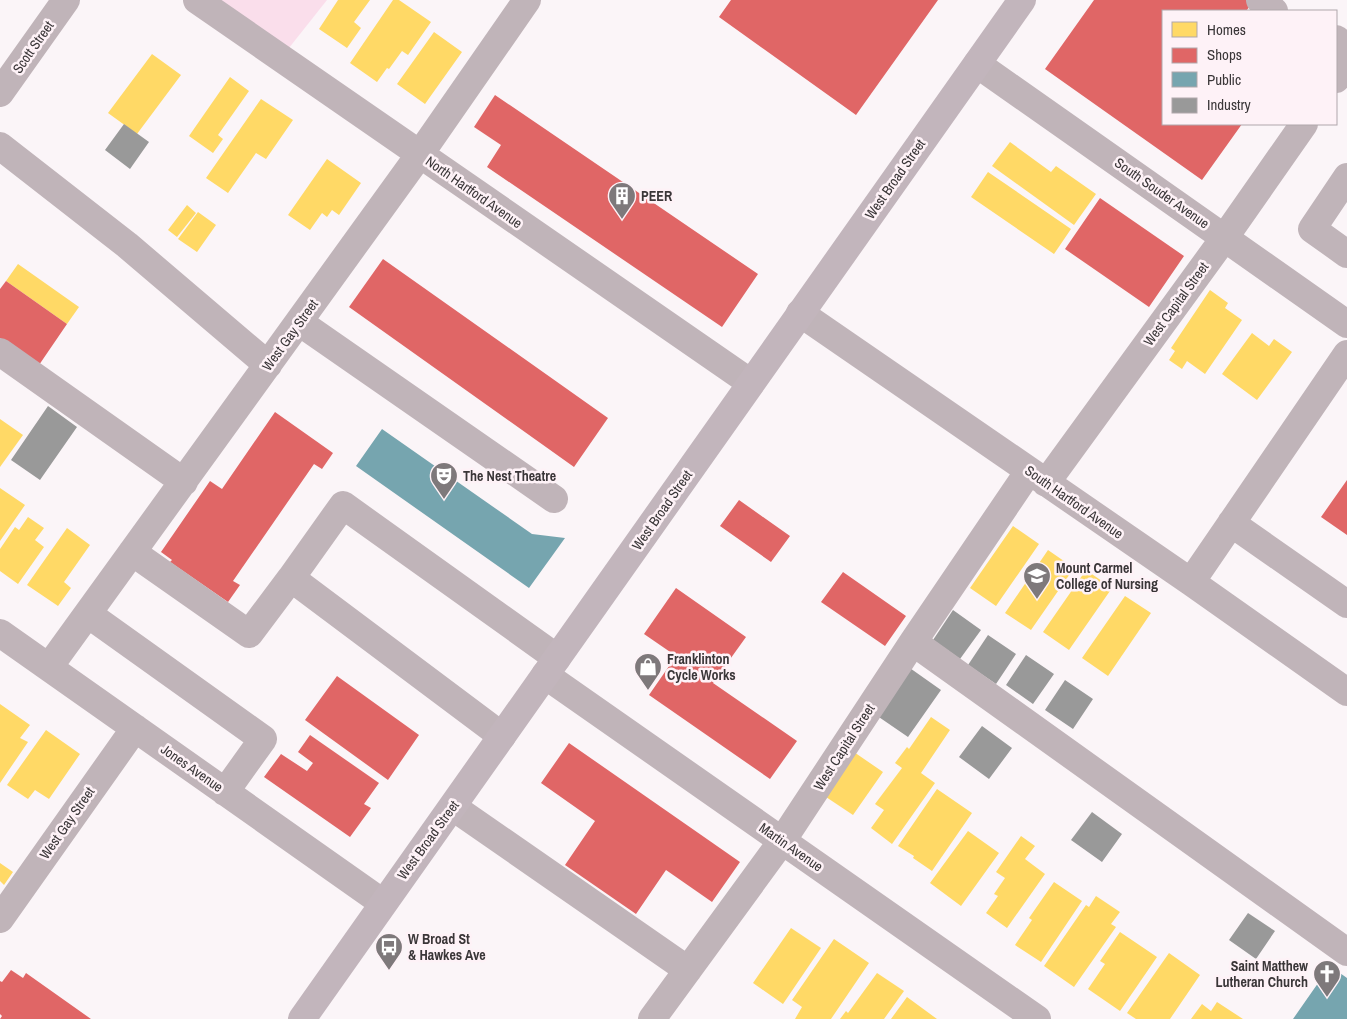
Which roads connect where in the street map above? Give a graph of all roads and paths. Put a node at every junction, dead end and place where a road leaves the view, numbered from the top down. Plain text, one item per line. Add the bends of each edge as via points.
1 (66, 0) edge
2 (197, 0) edge
3 (527, 0) edge
4 (1022, 0) edge
5 (1260, 0) edge
6 (1273, 10) edge
7 (1337, 40) edge
8 (1347, 57) edge
9 (1347, 62) edge
10 (977, 64) junction
11 (1337, 77) edge
12 (0, 94) edge
13 (1303, 125) edge
14 (0, 146) edge
15 (420, 154) junction
16 (1347, 177) edge
17 (1225, 237) junction
18 (1347, 254) edge
19 (800, 313) junction
20 (299, 322) junction
21 (1347, 324) edge
22 (0, 352) edge
23 (1347, 354) edge
24 (268, 366) junction
25 (751, 383) junction
26 (1038, 477) junction
27 (184, 482) junction
28 (554, 499) dead end
29 (1231, 523) junction
30 (132, 552) junction
31 (291, 578) junction
32 (1191, 582) junction
33 (1347, 604) edge
34 (88, 614) junction
35 (0, 633) edge
36 (913, 642) junction
37 (551, 667) junction
38 (49, 668) junction
39 (1347, 692) edge
40 (134, 728) junction
41 (502, 736) junction
42 (226, 792) junction
43 (453, 807) junction
44 (782, 841) junction
45 (383, 903) junction
46 (0, 919) edge
47 (1347, 952) edge
48 (688, 970) junction
49 (302, 1019) edge
50 (652, 1019) edge
51 (1037, 1019) edge

1 - 12 street, Scott Street
2 - 15 street, North Hartford Avenue
3 - 15 street, West Gay Street
4 - 10 main road, West Broad Street
5 - 6 street
7 - 8 street
9 - 11 street
10 - 17 street, South Souder Avenue
10 - 19 main road, West Broad Street
13 - 17 street, West Capital Street
14 - 24 street via 127,245
15 - 20 street, West Gay Street
15 - 25 street, North Hartford Avenue
16 - 18 street via 1312,229
17 - 21 street, South Souder Avenue
17 - 26 street, West Capital Street
19 - 25 main road, West Broad Street
19 - 26 street, South Hartford Avenue
20 - 24 street, West Gay Street
20 - 28 street
22 - 27 street
23 - 29 street
24 - 27 street, West Gay Street
25 - 37 main road, West Broad Street
26 - 32 street, South Hartford Avenue
26 - 36 street, West Capital Street
27 - 30 street, West Gay Street
29 - 32 street
29 - 33 street
30 - 31 street via 249,634
30 - 34 street, West Gay Street
31 - 37 street, Martin Avenue via 344,505
31 - 41 street
32 - 39 street, South Hartford Avenue
34 - 38 street, West Gay Street
34 - 42 street via 263,739
35 - 38 street, Jones Avenue
36 - 44 street, West Capital Street
36 - 47 street
37 - 41 main road, West Broad Street
37 - 44 street, Martin Avenue
38 - 40 street, Jones Avenue
40 - 42 street, Jones Avenue
40 - 46 street, West Gay Street
41 - 43 main road, West Broad Street
42 - 45 street, Jones Avenue
43 - 45 main road, West Broad Street
43 - 48 street
44 - 48 street, West Capital Street
44 - 51 street, Martin Avenue
45 - 49 main road, West Broad Street
48 - 50 street, West Capital Street

